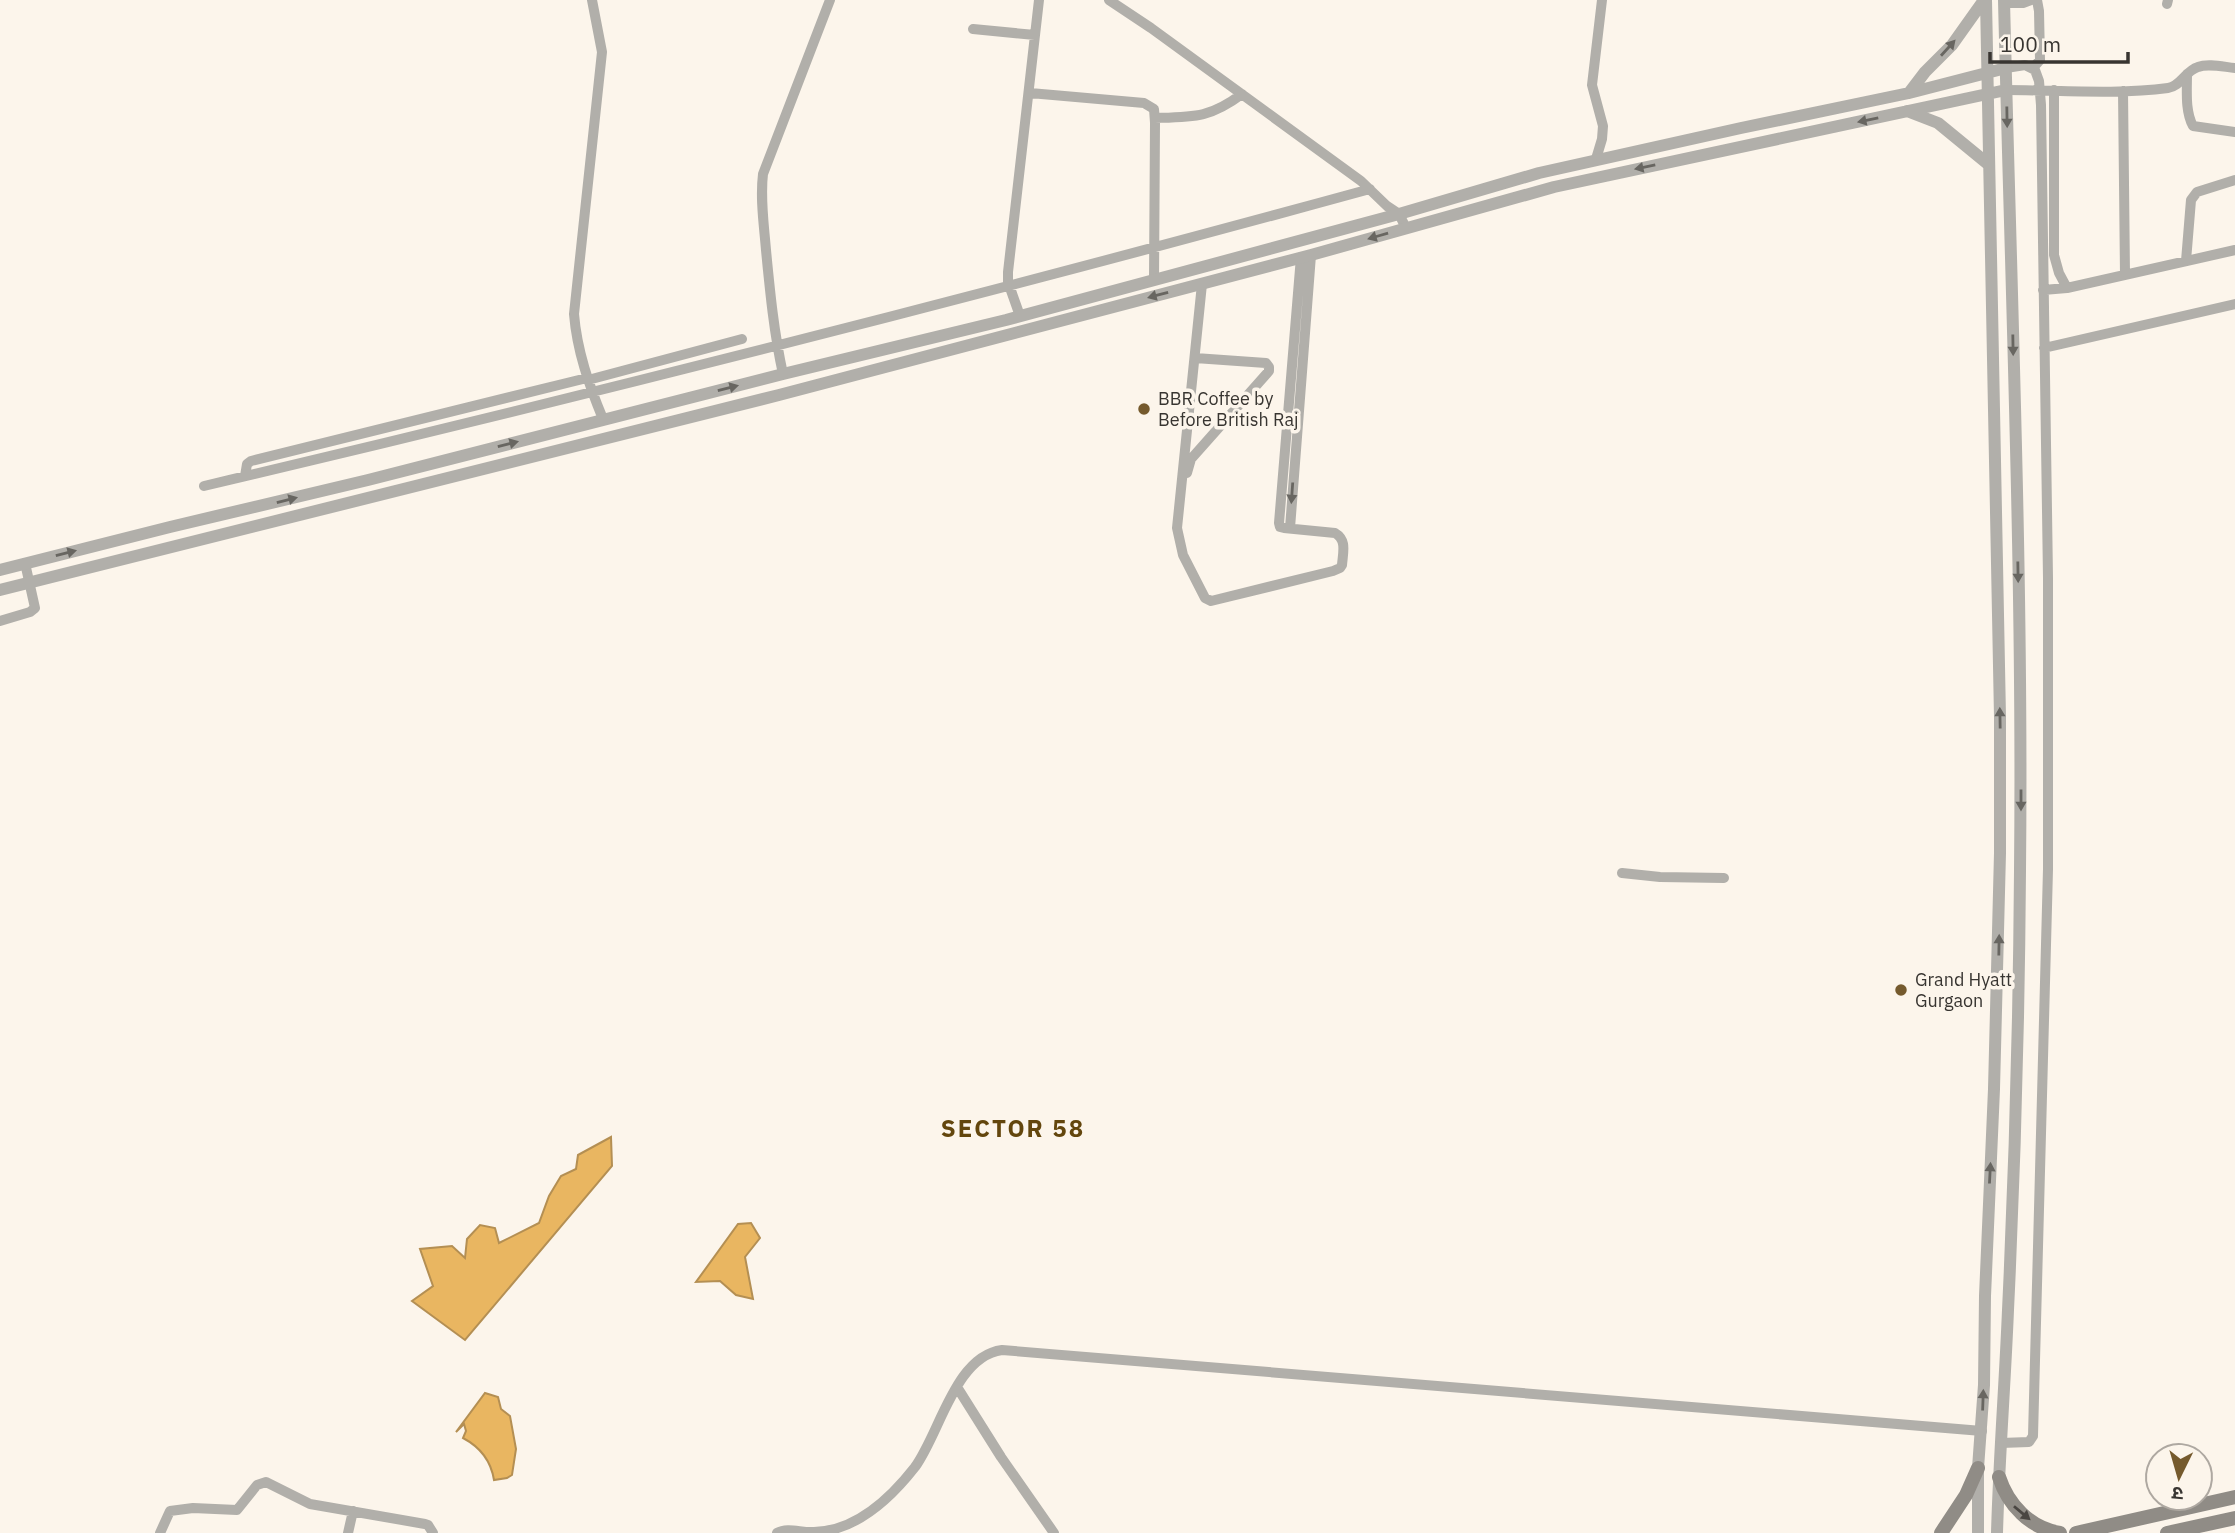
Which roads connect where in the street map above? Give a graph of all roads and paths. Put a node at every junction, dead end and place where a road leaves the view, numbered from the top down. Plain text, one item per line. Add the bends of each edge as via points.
1 (592, 0) edge
2 (830, 0) edge
3 (1039, 0) edge
4 (1109, 0) edge
5 (1602, 0) edge
6 (1985, 0) edge
7 (2034, 0) edge
8 (2004, 2) edge
9 (973, 29) dead end
10 (1035, 35) junction
11 (2006, 68) junction
12 (2033, 68) junction
13 (2235, 68) edge
14 (1987, 72) junction
15 (2187, 74) junction
16 (2006, 90) junction
17 (2040, 90) junction
18 (2054, 90) junction
19 (2123, 91) junction
20 (1030, 93) junction
21 (1909, 93) junction
22 (1987, 93) junction
23 (1242, 94) junction
24 (1907, 111) junction
25 (1155, 118) junction
26 (2235, 132) edge
27 (1596, 159) junction
28 (1988, 164) junction
29 (2235, 180) edge
30 (1370, 189) junction
31 (1399, 214) junction
32 (1406, 228) junction
33 (1155, 248) junction
34 (2235, 250) edge
35 (1306, 256) junction
36 (2186, 261) junction
37 (2125, 275) junction
38 (1154, 280) junction
39 (1202, 284) junction
40 (1010, 286) junction
41 (2067, 288) junction
42 (2043, 290) junction
43 (2235, 304) edge
44 (1020, 316) junction
45 (742, 339) dead end
46 (777, 346) junction
47 (2044, 348) junction
48 (1195, 358) junction
49 (783, 374) junction
50 (588, 379) junction
51 (592, 391) junction
52 (603, 419) junction
53 (245, 476) junction
54 (1183, 476) junction
55 (204, 486) dead end
56 (212, 517) junction
57 (218, 536) junction
58 (24, 563) junction
59 (0, 570) edge
60 (29, 583) junction
61 (0, 590) edge
62 (0, 621) edge
63 (1622, 873) dead end
64 (1724, 878) dead end
65 (1984, 1347) junction
66 (2006, 1348) junction
67 (957, 1387) junction
68 (1982, 1431) junction
69 (2001, 1443) junction
70 (1978, 1468) junction
71 (1999, 1478) junction
72 (2235, 1497) edge
73 (353, 1511) junction
74 (2235, 1518) edge
75 (160, 1533) edge
76 (348, 1533) edge
77 (433, 1533) edge
78 (776, 1533) edge
79 (1054, 1533) edge
80 (1941, 1533) edge
81 (1978, 1533) edge
82 (1997, 1533) edge
83 (2060, 1533) edge
84 (2076, 1533) edge
85 (2167, 1533) edge

1 - 50 street via 602,52 574,314
2 - 46 street via 763,174 761,194
3 - 10 street
4 - 23 street
5 - 27 street via 1592,85 1603,126
6 - 14 street
21 -> 6 street
7 - 8 street
7 - 12 street via 2039,11 2040,60
8 - 11 street
9 - 10 street
10 - 20 street
11 - 12 street
11 - 14 street
11 - 16 street
12 - 17 street
13 - 15 street via 2200,66
14 - 21 street
14 - 22 street
15 - 19 street via 2173,87
15 - 26 street via 2193,126
16 - 17 street
16 - 22 street
16 -> 66 street via 2021,792
17 - 18 street
17 - 42 street
18 - 19 street
18 - 41 street via 2054,255
19 - 37 street
20 - 25 street via 1144,103 1154,109
20 - 40 street
21 - 27 street
22 - 24 street
22 - 28 street
23 - 25 street via 1204,116
23 - 30 street
24 - 28 street via 1938,123
24 -> 32 street via 1554,187
25 - 33 street
27 - 31 street
65 -> 28 street via 2000,839
29 - 36 street via 2197,192 2190,200
30 - 31 street
30 - 33 street
31 - 32 street
31 - 38 street
32 -> 35 street
33 - 38 street
33 - 40 street
34 - 36 street
35 - 39 street
35 - 54 street via 1289,468 1279,523 1280,527 1341,536 1340,568 1207,601 1183,555 1177,527
36 - 37 street
37 - 41 street
38 - 44 street
39 - 48 street
39 -> 57 street
40 - 44 street
40 - 46 street
41 - 42 street
42 - 47 street
43 - 47 street
44 - 49 street
45 - 50 street
46 - 49 street
46 - 51 street
47 - 69 street via 2048,869 2033,1436 2029,1442
48 - 54 street
48 - 54 street via 1266,363 1269,371 1191,459
52 -> 49 street
50 - 51 street
50 - 53 street via 251,461
51 - 52 street
51 - 53 street
56 -> 52 street
53 - 55 street
56 - 57 street
58 -> 56 street
57 - 60 street
58 - 59 street
58 - 60 street
60 - 61 street
60 - 62 street via 34,609
63 - 64 street
65 - 66 street
68 -> 65 street
66 - 69 street
67 - 68 street via 980,1358 1002,1350
67 - 78 street via 919,1461 874,1508 836,1528
67 - 79 street
68 - 70 street
69 - 71 street
70 - 80 main road
70 - 81 street
71 - 82 street
71 -> 83 main road via 2004,1493 2025,1516
72 - 84 main road
73 - 75 street via 310,1504 266,1482 257,1485 237,1510 170,1511
73 - 76 street
73 - 77 street via 425,1524
74 - 85 main road

